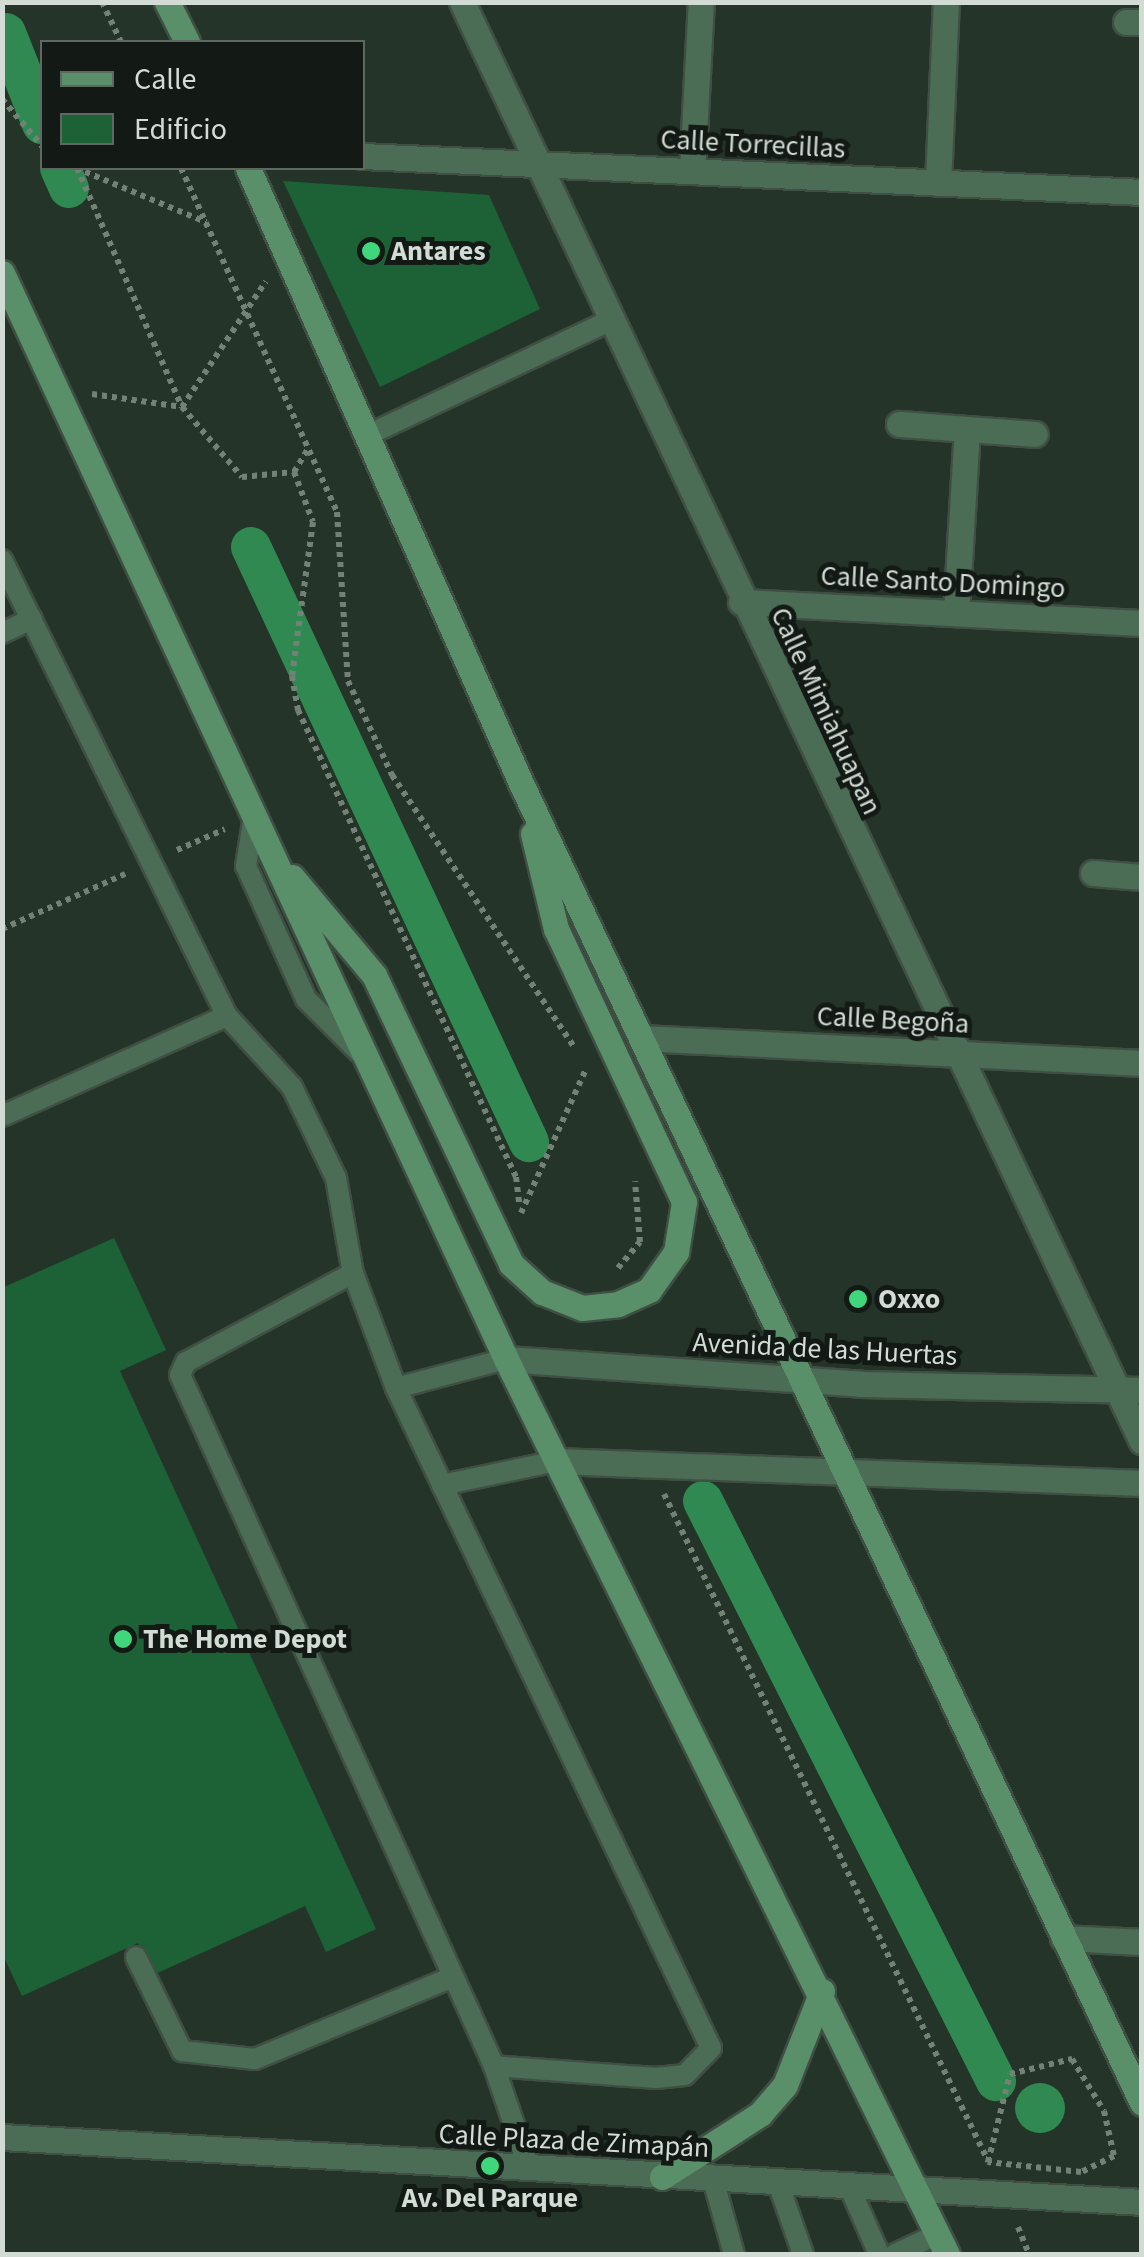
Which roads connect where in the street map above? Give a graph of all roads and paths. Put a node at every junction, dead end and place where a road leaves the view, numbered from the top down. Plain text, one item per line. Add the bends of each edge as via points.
1 (102, 2) edge
2 (168, 2) edge
3 (462, 2) edge
4 (701, 2) edge
5 (946, 2) edge
6 (121, 40) edge
7 (186, 40) edge
8 (2, 99) edge
9 (40, 145) edge
10 (365, 156) edge
11 (534, 164) junction
12 (77, 170) edge
13 (81, 170) edge
14 (182, 170) edge
15 (249, 170) edge
16 (692, 172) junction
17 (938, 183) junction
18 (1142, 192) edge
19 (207, 223) junction
20 (286, 250) junction
21 (2, 274) edge
22 (246, 312) junction
23 (608, 321) junction
24 (56, 390) junction
25 (182, 407) junction
26 (900, 424) dead end
27 (967, 429) junction
28 (368, 434) junction
29 (1036, 434) dead end
30 (307, 449) junction
31 (294, 472) junction
32 (2, 560) edge
33 (742, 602) junction
34 (956, 613) junction
35 (32, 619) junction
36 (1142, 623) edge
37 (2, 633) edge
38 (520, 781) junction
39 (254, 816) junction
40 (269, 850) junction
41 (1093, 872) dead end
42 (1142, 877) edge
43 (227, 1016) junction
44 (642, 1038) junction
45 (955, 1054) junction
46 (366, 1059) junction
47 (1142, 1063) edge
48 (586, 1070) junction
49 (594, 1088) dead end
50 (2, 1116) edge
51 (632, 1173) dead end
52 (520, 1214) junction
53 (522, 1228) dead end
54 (353, 1273) junction
55 (604, 1274) dead end
56 (506, 1359) junction
57 (798, 1380) junction
58 (396, 1388) junction
59 (1115, 1389) junction
60 (1142, 1390) edge
61 (1142, 1442) edge
62 (557, 1461) junction
63 (656, 1463) junction
64 (840, 1469) junction
65 (1142, 1483) edge
66 (442, 1485) junction
67 (1063, 1938) junction
68 (1142, 1942) edge
69 (136, 1957) dead end
70 (453, 1977) junction
71 (822, 1990) junction
72 (494, 2066) junction
73 (1142, 2103) edge
74 (2, 2137) edge
75 (988, 2162) junction
76 (529, 2168) junction
77 (662, 2177) junction
78 (713, 2179) junction
79 (778, 2182) junction
80 (849, 2186) junction
81 (919, 2192) junction
82 (1005, 2196) junction
83 (1142, 2202) edge
84 (942, 2244) edge
85 (734, 2254) edge
86 (802, 2254) edge
87 (879, 2254) edge
88 (895, 2254) edge
89 (1030, 2254) edge

1 - 6 path
2 - 7 main road
3 - 11 street, Calle Mimiahuapan
4 - 16 street
5 - 17 street
8 - 9 path
10 - 11 street, Calle Torrecillas
11 - 16 street, Calle Torrecillas
11 - 23 street, Calle Mimiahuapan
12 - 25 path
13 - 19 path
14 - 19 path
15 - 20 main road
16 - 17 street, Calle Torrecillas
17 - 18 street, Calle Torrecillas
19 - 22 path
20 - 22 path
20 - 28 main road
21 - 24 main road
22 - 25 path
22 - 30 path
23 - 28 lane
23 - 33 street, Calle Mimiahuapan
24 - 25 path
24 - 39 main road
25 - 31 path via 242,477
26 - 27 street
27 - 29 street
27 - 34 street
28 - 38 main road
30 - 31 path
30 - 48 path via 336,512 348,681 392,775
31 - 52 path via 313,522 292,676 298,710 516,1177
32 - 35 lane
33 - 34 street, Calle Santo Domingo
33 - 45 street, Calle Mimiahuapan
34 - 36 street, Calle Santo Domingo
35 - 37 lane
35 - 43 lane
38 - 40 main road via 556,929 684,1202 676,1252 648,1290 618,1304 582,1308 542,1292 510,1264 374,975
38 - 44 main road
39 - 40 main road
39 - 46 lane via 246,866 306,1000
40 - 46 main road
41 - 42 street
43 - 50 lane
43 - 54 lane via 292,1088 336,1178
44 - 45 street, Calle Begoña
44 - 57 main road
45 - 47 street, Calle Begoña
45 - 59 street, Calle Mimiahuapan
46 - 56 main road
48 - 49 path
48 - 52 path
51 - 55 path via 644,1204 640,1242
52 - 53 path
54 - 58 lane
54 - 70 lane via 186,1362 180,1376
56 - 57 street, Avenida de las Huertas
56 - 58 lane
56 - 62 main road
57 - 59 street, Avenida de las Huertas
57 - 64 main road
58 - 66 lane
59 - 60 street, Avenida de las Huertas
59 - 61 street, Calle Mimiahuapan
62 - 63 street
62 - 66 lane
62 - 71 main road
63 - 64 street
63 - 75 path via 672,1520
64 - 65 street
64 - 67 main road
66 - 72 lane via 711,2048 684,2075 656,2078
67 - 68 street
67 - 73 main road
69 - 70 lane via 182,2051 255,2059
70 - 72 lane
71 - 77 main road via 785,2085 760,2114
71 - 81 main road
72 - 76 lane
74 - 76 street, Calle Plaza de Zimapán
75 - 75 path via 1081,2172 1114,2156 1104,2111 1072,2059 1010,2074
75 - 82 path
76 - 77 street, Calle Plaza de Zimapán
77 - 78 street, Calle Plaza de Zimapán
78 - 79 street, Calle Plaza de Zimapán
78 - 85 lane
79 - 80 street, Calle Plaza de Zimapán
79 - 86 lane
80 - 81 street, Calle Plaza de Zimapán
80 - 87 lane
81 - 82 street, Calle Plaza de Zimapán
81 - 84 main road
82 - 83 street, Calle Plaza de Zimapán
82 - 89 path
84 - 88 lane

